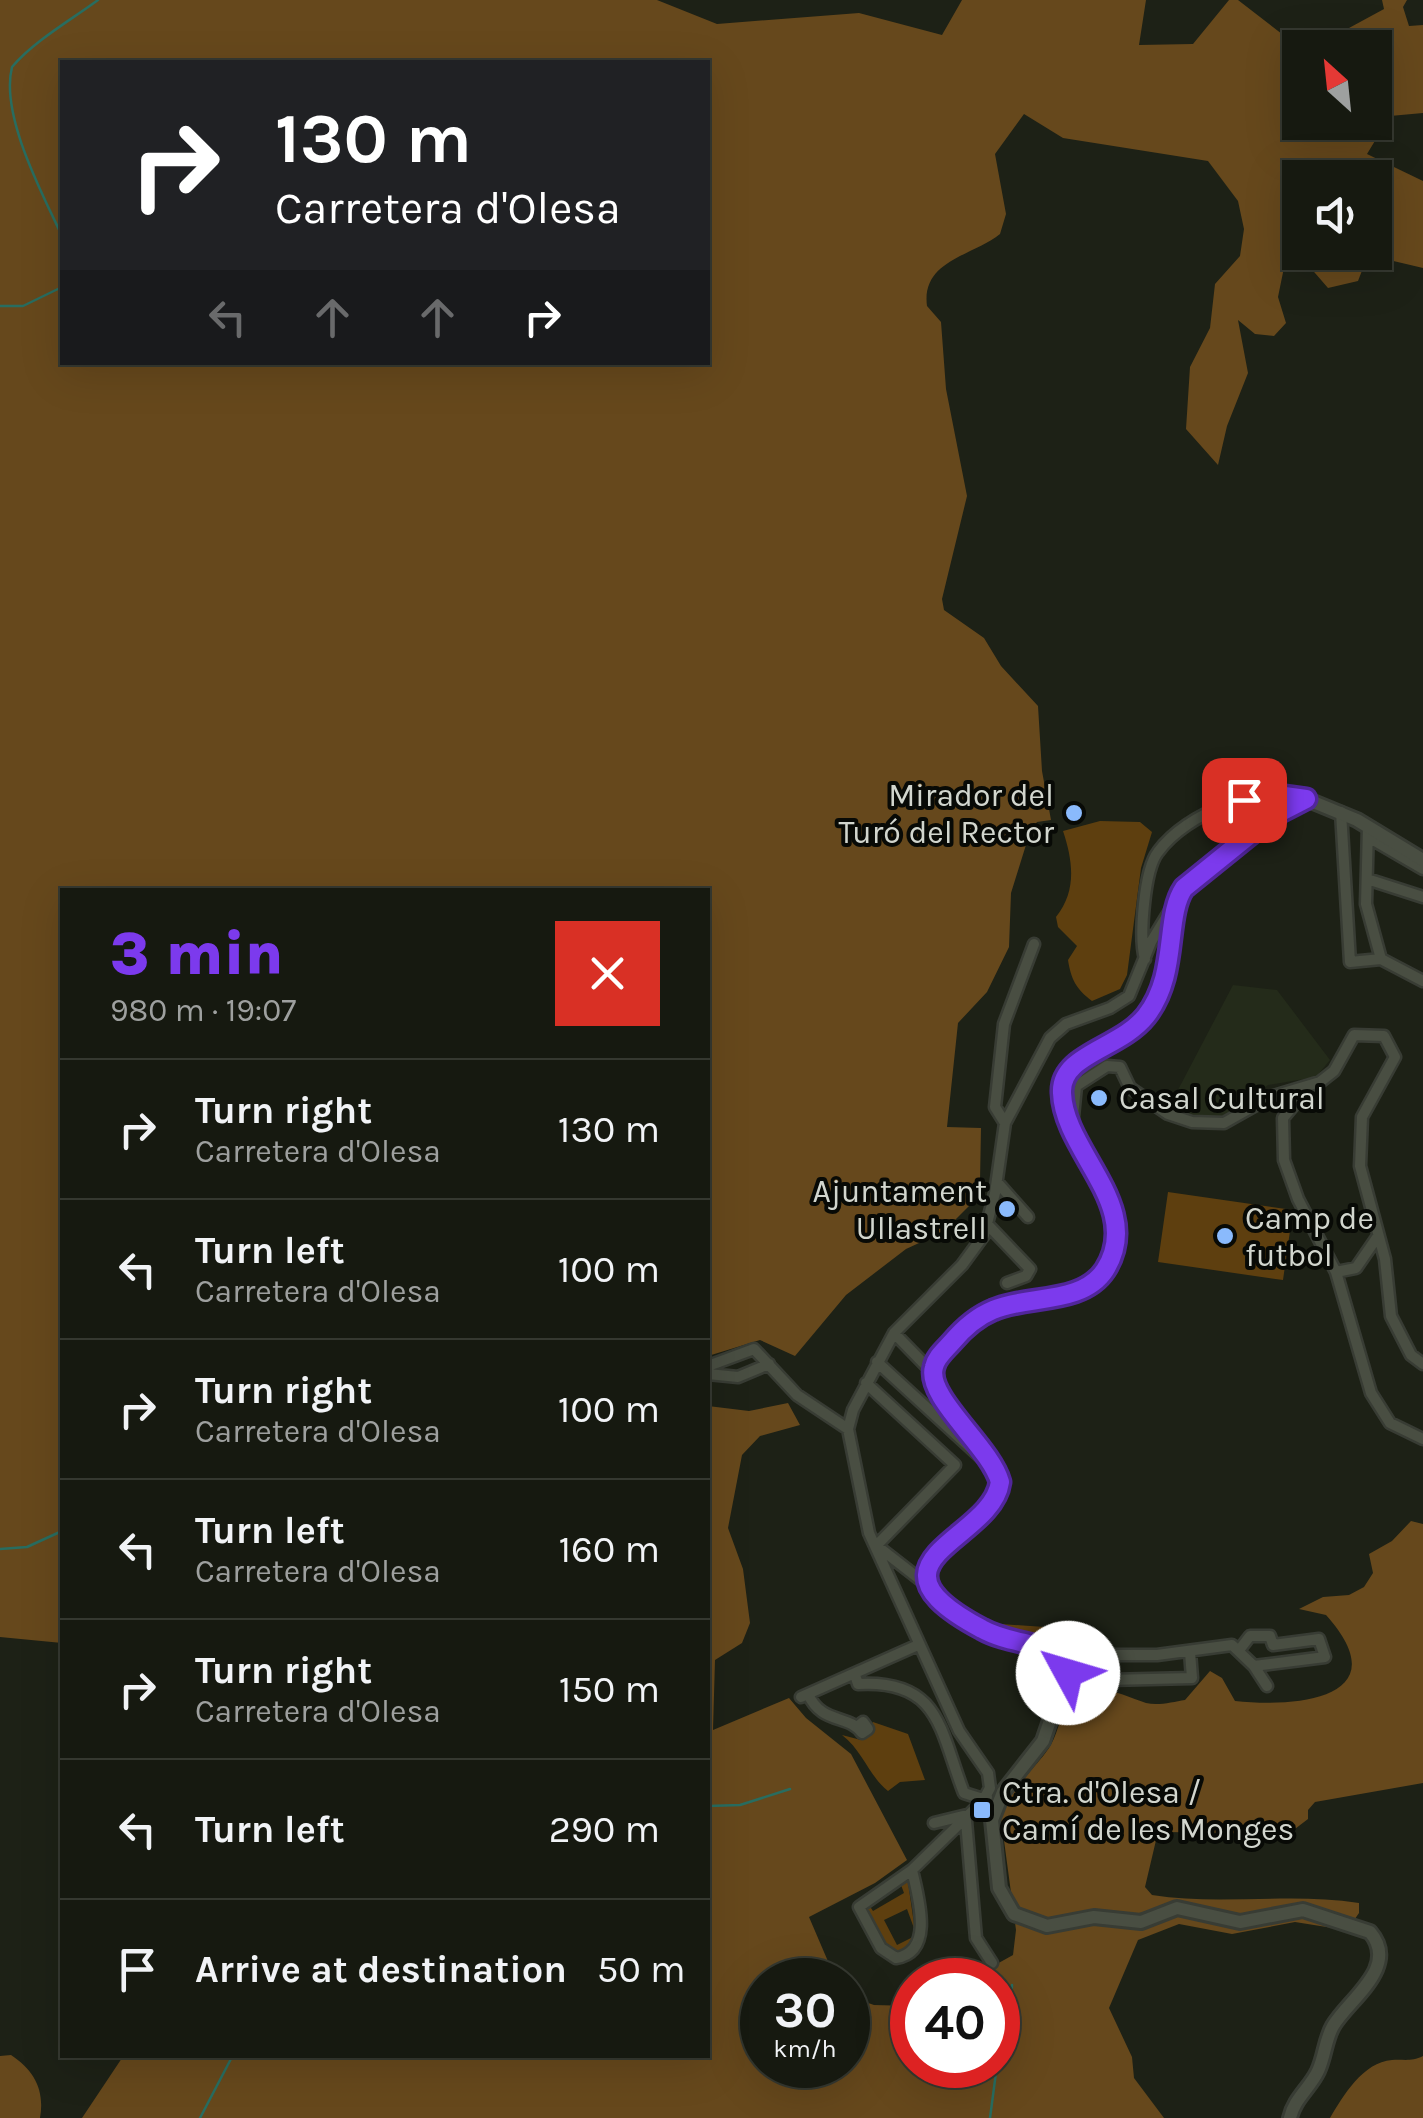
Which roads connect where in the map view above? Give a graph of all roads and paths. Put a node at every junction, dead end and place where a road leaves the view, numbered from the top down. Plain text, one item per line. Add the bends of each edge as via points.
1 (1306, 799) junction
2 (1341, 812) junction
3 (1368, 832) junction
4 (1422, 864) edge
5 (1367, 879) junction
6 (1179, 895) junction
7 (1419, 896) edge
8 (1034, 944) dead end
9 (1146, 958) junction
10 (1381, 960) junction
11 (1423, 981) edge
12 (1310, 1086) junction
13 (1005, 1123) junction
14 (1072, 1127) junction
15 (997, 1182) junction
16 (1028, 1217) dead end
17 (988, 1225) junction
18 (1378, 1236) junction
19 (1336, 1272) junction
20 (1007, 1283) dead end
21 (894, 1333) junction
22 (876, 1362) junction
23 (770, 1364) junction
24 (1423, 1364) edge
25 (710, 1365) edge
26 (932, 1372) junction
27 (710, 1374) edge
28 (866, 1383) junction
29 (848, 1429) junction
30 (1423, 1438) edge
31 (996, 1472) junction
32 (876, 1546) junction
33 (932, 1589) junction
34 (918, 1645) junction
35 (1240, 1650) junction
36 (1190, 1652) junction
37 (1063, 1655) junction
38 (1254, 1666) junction
39 (855, 1675) junction
40 (1066, 1681) junction
41 (1266, 1686) dead end
42 (858, 1726) dead end
43 (1007, 1788) junction
44 (984, 1799) junction
45 (968, 1817) junction
46 (934, 1822) dead end
47 (912, 1870) junction
48 (989, 1958) edge
49 (1290, 2118) edge

1 - 2 street
1 - 6 street via 1273,816
1 - 9 street via 1270,794 1244,800 1186,827 1159,850 1143,922
2 - 3 street
2 - 10 street via 1350,962
3 - 4 street
3 - 5 street
4 - 7 street
5 - 7 street
5 - 10 street via 1370,928
6 - 9 street
6 - 14 street via 1172,954 1151,1009 1122,1040 1074,1062 1065,1073 1062,1098
8 - 13 street via 1004,1024 995,1108
9 - 13 street via 1129,996 1057,1030
10 - 11 street
12 - 14 street via 1270,1097 1237,1120 1210,1124 1168,1114 1130,1088 1115,1065 1076,1086
12 - 18 street via 1334,1071 1354,1035 1384,1036 1395,1051 1358,1136
12 - 19 street via 1285,1113 1280,1144 1298,1199
13 - 15 street
14 - 26 street via 1111,1208 1113,1248 1106,1269 1072,1292 984,1314
15 - 16 street
15 - 17 street
17 - 20 street via 1030,1269
17 - 21 street via 962,1265
18 - 19 street via 1356,1268
18 - 24 street via 1391,1316
19 - 30 street via 1377,1407 1400,1430
21 - 22 street
21 - 26 street
22 - 28 street
22 - 31 street
23 - 25 street via 754,1348
23 - 27 street via 738,1377
23 - 29 street via 798,1395
26 - 31 street via 940,1395
28 - 29 street
28 - 32 street via 955,1465
29 - 32 street
31 - 33 street via 993,1502 934,1553
32 - 33 street
32 - 34 street
33 - 37 street via 984,1630
34 - 39 street
34 - 44 street via 959,1731 988,1773
35 - 36 street via 1218,1645
35 - 38 street
35 - 38 street via 1250,1636 1270,1636 1274,1645 1318,1639 1325,1657
36 - 37 street
36 - 40 street via 1192,1678
37 - 40 street
38 - 41 street
39 - 42 street via 804,1695 821,1713
39 - 44 street via 858,1684 893,1684 929,1706 964,1792
40 - 43 street via 1042,1741
43 - 44 street
43 - 49 street via 992,1820 993,1853 1002,1896 1025,1921 1047,1926 1094,1917 1133,1923 1177,1908 1240,1922 1302,1910 1370,1932 1378,1961 1362,1994 1332,2028 1319,2069
44 - 45 street
45 - 46 street
45 - 47 street
45 - 48 street via 976,1938
47 - 47 street via 920,1941 914,1952 896,1958 882,1948 859,1908

